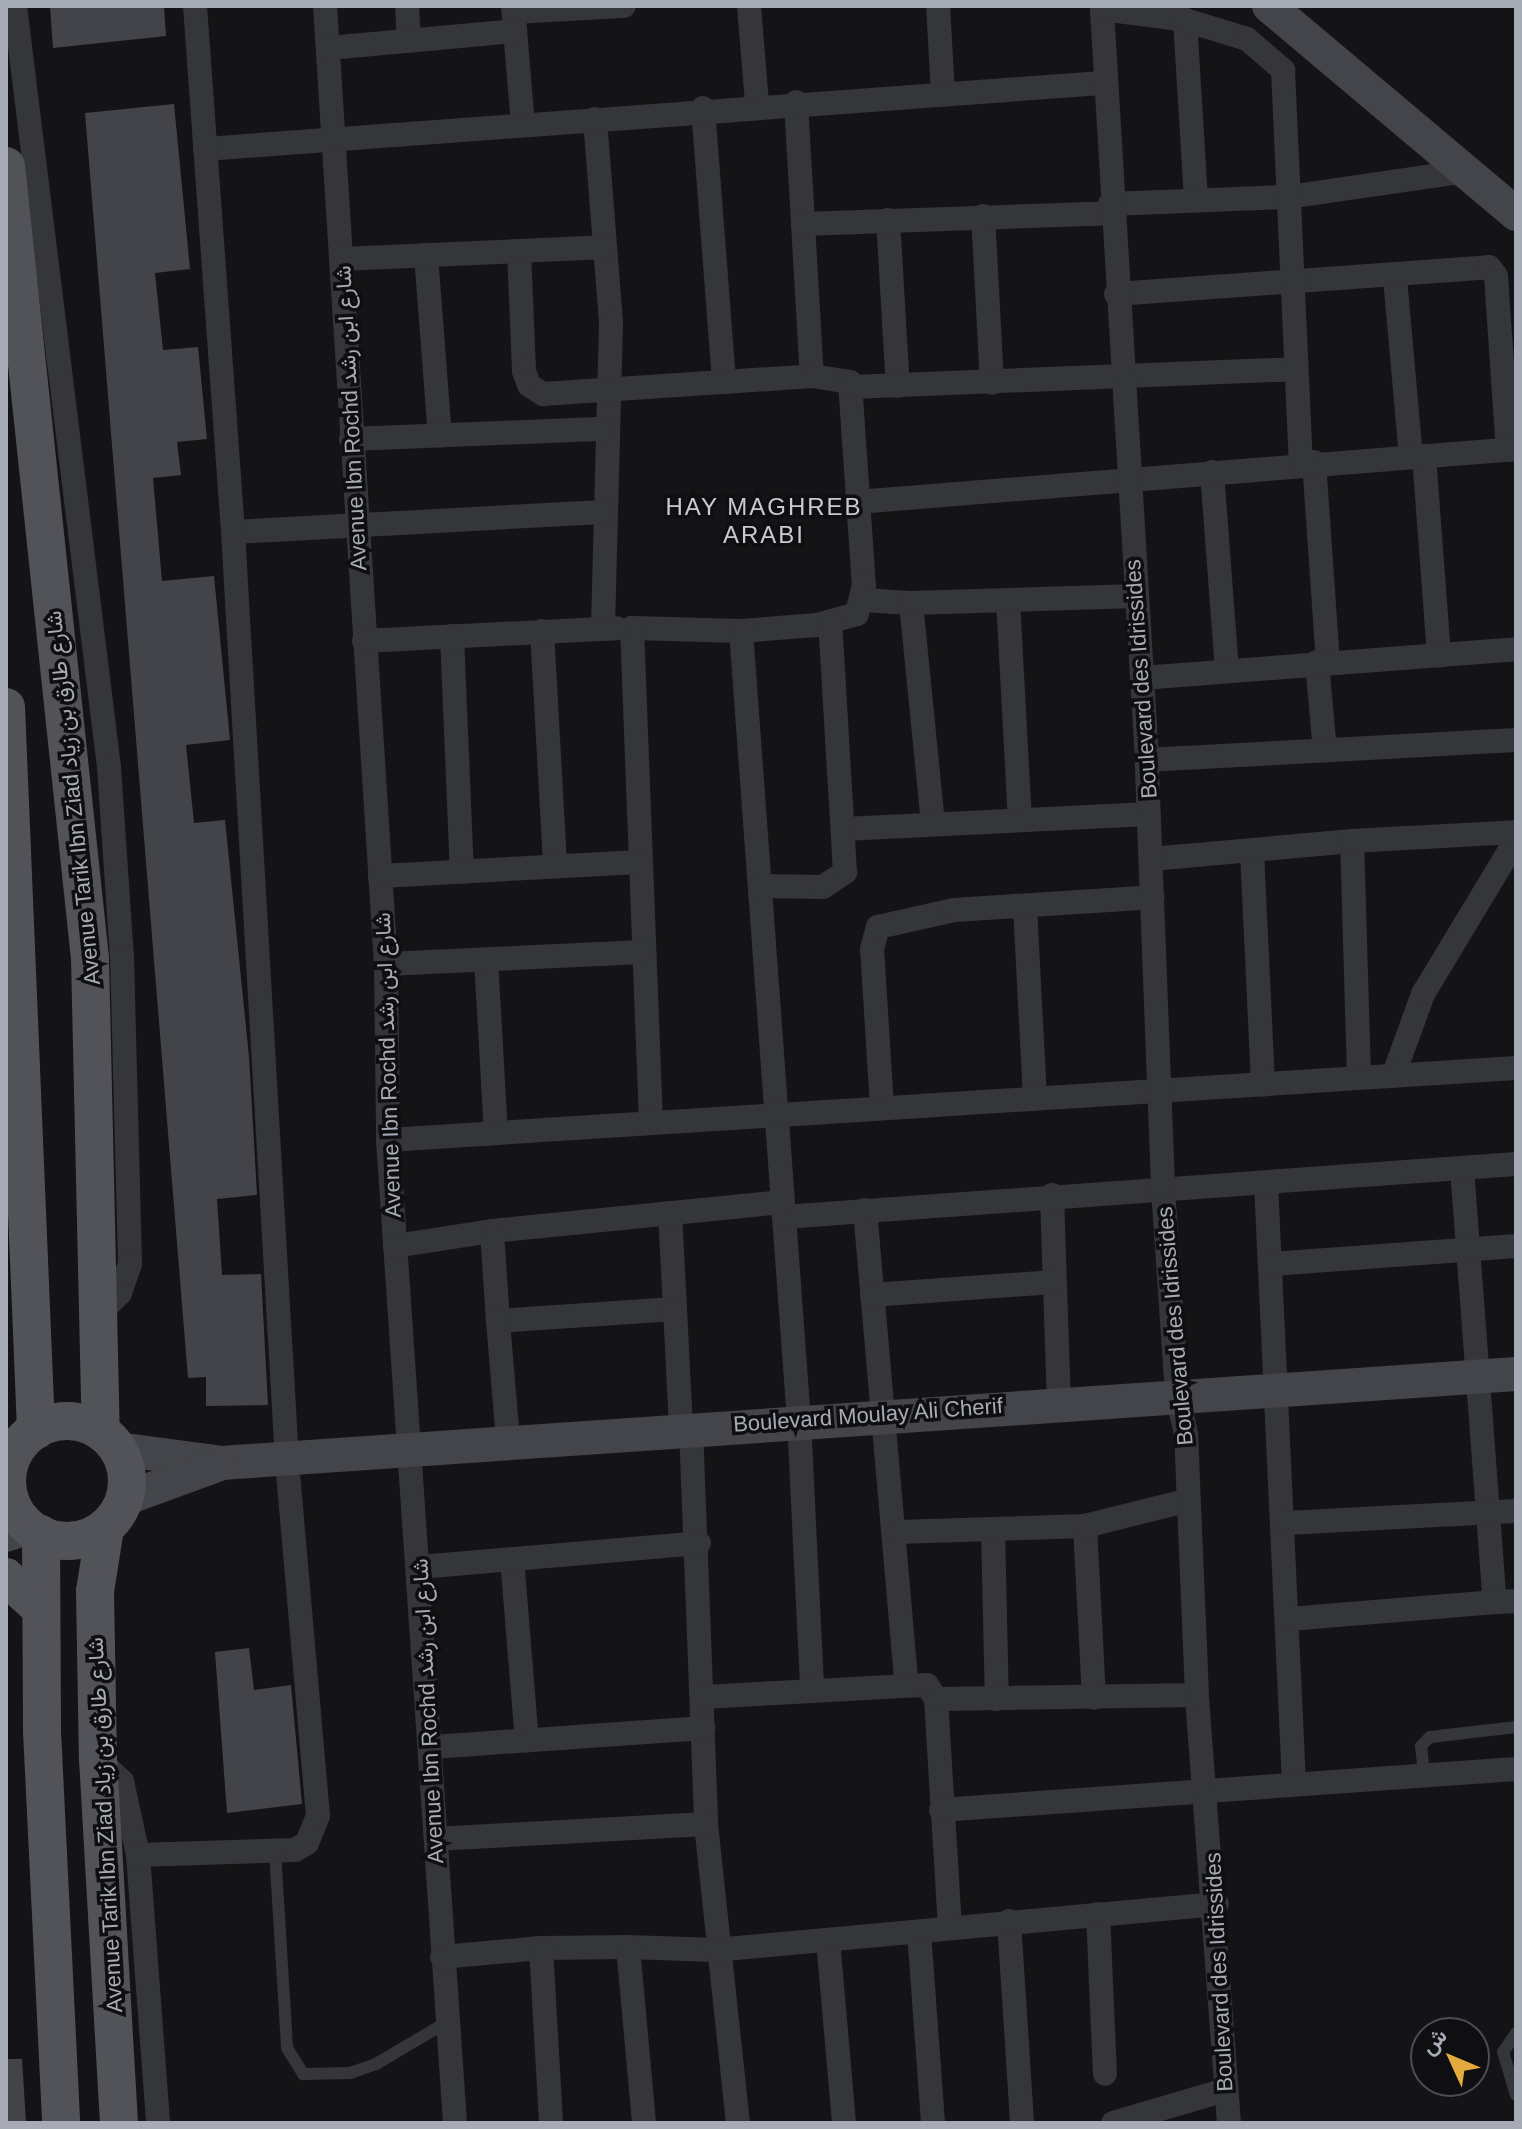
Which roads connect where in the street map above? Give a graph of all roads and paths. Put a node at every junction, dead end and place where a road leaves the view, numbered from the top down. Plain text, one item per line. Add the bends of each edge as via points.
1 (15, 6) edge
2 (195, 6) edge
3 (325, 6) edge
4 (407, 6) edge
5 (624, 6) edge
6 (749, 6) edge
7 (938, 6) edge
8 (1269, 6) edge
9 (1291, 6) edge
10 (514, 16) edge
11 (1185, 20) junction
12 (409, 40) junction
13 (329, 48) junction
14 (1102, 83) junction
15 (943, 92) junction
16 (796, 102) junction
17 (757, 104) junction
18 (703, 108) junction
19 (595, 119) junction
20 (523, 124) junction
21 (336, 140) junction
22 (205, 149) junction
23 (6, 166) edge
24 (1466, 171) junction
25 (1516, 194) edge
26 (1288, 197) junction
27 (1196, 201) junction
28 (1110, 209) junction
29 (1516, 214) edge
30 (983, 216) junction
31 (888, 220) junction
32 (803, 224) junction
33 (605, 247) junction
34 (519, 251) junction
35 (426, 255) junction
36 (343, 259) junction
37 (1395, 278) junction
38 (1293, 284) junction
39 (1116, 294) junction
40 (1296, 369) junction
41 (812, 376) junction
42 (1122, 378) junction
43 (724, 382) junction
44 (992, 383) junction
45 (898, 386) junction
46 (851, 387) junction
47 (608, 390) junction
48 (604, 429) junction
49 (440, 435) junction
50 (351, 439) junction
51 (1512, 450) edge
52 (1417, 456) junction
53 (1308, 463) junction
54 (1212, 472) junction
55 (1128, 480) junction
56 (857, 502) junction
57 (603, 512) junction
58 (356, 529) junction
59 (233, 532) junction
60 (1136, 596) junction
61 (863, 600) junction
62 (1008, 600) junction
63 (911, 603) junction
64 (830, 623) junction
65 (603, 628) junction
66 (632, 628) junction
67 (542, 631) junction
68 (741, 631) junction
69 (452, 636) junction
70 (364, 641) junction
71 (1516, 649) edge
72 (1439, 655) junction
73 (1322, 662) junction
74 (1227, 670) junction
75 (1142, 678) junction
76 (6, 707) edge
77 (1516, 740) edge
78 (1325, 751) junction
79 (1147, 760) junction
80 (1149, 814) junction
81 (1020, 819) junction
82 (933, 823) junction
83 (844, 829) junction
84 (1516, 832) edge
85 (1516, 840) edge
86 (1352, 841) junction
87 (1252, 851) junction
88 (1151, 859) junction
89 (640, 862) junction
90 (555, 867) junction
91 (462, 872) junction
92 (380, 876) junction
93 (760, 886) junction
94 (1153, 897) junction
95 (1025, 908) junction
96 (643, 952) junction
97 (106, 957) junction
98 (486, 960) junction
99 (386, 964) junction
100 (1516, 1068) edge
101 (1395, 1071) junction
102 (1359, 1075) junction
103 (1263, 1085) junction
104 (1159, 1088) junction
105 (1035, 1096) junction
106 (882, 1107) junction
107 (774, 1114) junction
108 (651, 1121) junction
109 (496, 1131) junction
110 (388, 1140) junction
111 (1516, 1164) edge
112 (1462, 1168) junction
113 (1266, 1183) junction
114 (1163, 1186) junction
115 (1052, 1195) junction
116 (783, 1209) junction
117 (865, 1210) junction
118 (670, 1213) junction
119 (492, 1231) junction
120 (395, 1246) junction
121 (1516, 1246) edge
122 (1468, 1250) junction
123 (1272, 1264) junction
124 (1054, 1282) junction
125 (872, 1295) junction
126 (675, 1309) junction
127 (498, 1321) junction
128 (20, 1323) edge
129 (1516, 1374) edge
130 (1474, 1376) junction
131 (1279, 1391) junction
132 (1177, 1394) junction
133 (1059, 1401) junction
134 (885, 1415) junction
135 (799, 1420) junction
136 (686, 1428) junction
137 (36, 1430) junction
138 (109, 1441) junction
139 (508, 1441) junction
140 (410, 1452) junction
141 (287, 1460) junction
142 (221, 1463) junction
143 (7, 1480) edge
144 (1185, 1501) junction
145 (125, 1507) junction
146 (1504, 1512) edge
147 (1285, 1523) junction
148 (1085, 1526) junction
149 (993, 1529) junction
150 (25, 1532) edge
151 (897, 1532) junction
152 (699, 1543) junction
153 (512, 1559) junction
154 (420, 1567) junction
155 (6, 1577) edge
156 (95, 1591) junction
157 (1506, 1602) edge
158 (39, 1607) junction
159 (1289, 1619) junction
160 (906, 1682) junction
161 (812, 1690) junction
162 (1197, 1695) junction
163 (703, 1697) junction
164 (1094, 1698) junction
165 (936, 1699) junction
166 (997, 1699) junction
167 (1516, 1727) edge
168 (703, 1728) junction
169 (527, 1740) junction
170 (432, 1747) junction
171 (98, 1759) junction
172 (1516, 1769) edge
173 (1424, 1774) junction
174 (1294, 1783) junction
175 (1207, 1789) junction
176 (941, 1810) junction
177 (706, 1824) junction
178 (436, 1839) junction
179 (275, 1851) junction
180 (138, 1855) junction
181 (1217, 1904) junction
182 (1098, 1914) junction
183 (1009, 1921) junction
184 (950, 1928) junction
185 (919, 1932) junction
186 (828, 1940) junction
187 (628, 1947) junction
188 (541, 1948) junction
189 (715, 1950) junction
190 (442, 1957) junction
191 (447, 2022) junction
192 (1516, 2033) edge
193 (1105, 2074) dead end
194 (1225, 2090) junction
195 (1516, 2095) edge
196 (61, 2123) edge
197 (119, 2123) edge
198 (158, 2123) edge
199 (455, 2123) edge
200 (551, 2123) edge
201 (644, 2123) edge
202 (738, 2123) edge
203 (844, 2123) edge
204 (933, 2123) edge
205 (1022, 2123) edge
206 (1113, 2123) edge
207 (1229, 2123) edge

1 - 97 street via 109,767
2 - 22 street
3 - 13 street, Avenue Ibn Rochd شارع ابن رشد
4 - 12 street
5 - 10 street
6 - 17 street
7 - 15 street
8 - 24 street
9 - 25 street
10 - 12 street
10 - 20 street
11 - 14 street, Boulevard des Idrissides via 1102,9
11 - 26 street via 1247,39 1279,62
11 - 27 street
12 - 13 street
13 - 21 street, Avenue Ibn Rochd شارع ابن رشد
14 - 15 street
14 - 28 street, Boulevard des Idrissides
15 - 16 street
16 - 17 street
16 - 32 street
17 - 18 street
18 - 19 street
18 - 43 street
19 - 20 street
19 - 33 street
20 - 21 street
21 - 22 street
21 - 36 street, Avenue Ibn Rochd شارع ابن رشد
22 - 59 street
23 - 97 main road, Avenue Tarik Ibn Ziad شارع طارق بن زياد via 64,699 69,800
24 - 26 street
24 - 29 street
26 - 27 street
26 - 38 street
27 - 28 street
28 - 30 street
28 - 39 street, Boulevard des Idrissides
30 - 31 street
30 - 44 street
31 - 32 street
31 - 45 street
32 - 41 street
33 - 34 street
33 - 47 street
34 - 35 street
34 - 47 street via 529,385 543,394
35 - 36 street
35 - 49 street
36 - 50 street, Avenue Ibn Rochd شارع ابن رشد
37 - 38 street
37 - 51 street via 1482,267 1493,271
37 - 52 street
38 - 39 street
38 - 40 street
39 - 42 street, Boulevard des Idrissides
40 - 42 street
40 - 53 street
41 - 43 street
41 - 46 street via 842,376
42 - 44 street
42 - 55 street, Boulevard des Idrissides
43 - 47 street
44 - 45 street
45 - 46 street
46 - 56 street
47 - 48 street
48 - 49 street
48 - 57 street
49 - 50 street
50 - 58 street, Avenue Ibn Rochd شارع ابن رشد
51 - 52 street
52 - 53 street
52 - 72 street
53 - 54 street
53 - 73 street
54 - 55 street
54 - 74 street
55 - 56 street
55 - 60 street, Boulevard des Idrissides
56 - 61 street
57 - 58 street
57 - 65 street
58 - 59 street
58 - 70 street, Avenue Ibn Rochd شارع ابن رشد
59 - 141 street
60 - 62 street
60 - 75 street, Boulevard des Idrissides
61 - 63 street
61 - 64 street via 853,618
62 - 63 street
62 - 81 street
63 - 82 street
64 - 68 street
64 - 83 street
65 - 66 street
65 - 67 street
66 - 68 street
66 - 89 street
67 - 69 street
67 - 90 street
68 - 93 street
69 - 70 street
69 - 91 street
70 - 92 street, Avenue Ibn Rochd شارع ابن رشد
71 - 72 street
72 - 73 street
73 - 74 street
73 - 78 street
74 - 75 street
75 - 79 street, Boulevard des Idrissides
76 - 128 main road
77 - 78 street
78 - 79 street
79 - 80 street, Boulevard des Idrissides
80 - 81 street
80 - 88 street, Boulevard des Idrissides
81 - 82 street
82 - 83 street
83 - 93 street via 845,872 834,885
84 - 86 street
85 - 101 street via 1423,994
86 - 87 street
86 - 102 street
87 - 88 street
87 - 103 street
88 - 94 street, Boulevard des Idrissides
89 - 90 street
89 - 96 street
90 - 91 street
91 - 92 street
92 - 99 street, Avenue Ibn Rochd شارع ابن رشد
93 - 107 street
94 - 95 street
94 - 104 street, Boulevard des Idrissides
95 - 105 street
95 - 106 street via 927,913 878,927 872,949
96 - 98 street
96 - 108 street
97 - 138 main road, Avenue Tarik Ibn Ziad شارع طارق بن زياد via 100,1313
98 - 99 street
98 - 109 street
99 - 110 street, Avenue Ibn Rochd شارع ابن رشد
100 - 101 street
101 - 102 street
102 - 103 street
103 - 104 street
104 - 105 street
104 - 114 street, Boulevard des Idrissides
105 - 106 street
106 - 107 street
107 - 108 street
107 - 116 street
108 - 109 street
109 - 110 street
110 - 120 street, Avenue Ibn Rochd شارع ابن رشد
111 - 112 street
112 - 113 street
112 - 122 street
113 - 114 street
113 - 123 street
114 - 115 street
114 - 132 street, Boulevard des Idrissides
115 - 117 street
115 - 124 street
116 - 117 street
116 - 118 street
116 - 135 street
117 - 125 street
118 - 119 street
118 - 126 street
119 - 120 street
119 - 127 street
120 - 140 street, Avenue Ibn Rochd شارع ابن رشد
121 - 122 street
122 - 123 street
122 - 130 street
123 - 131 street
124 - 125 street
124 - 133 street
125 - 134 street
126 - 127 street
126 - 136 street
127 - 139 street
128 - 137 main road
129 - 130 street, Boulevard Moulay Ali Cherif
130 - 131 street, Boulevard Moulay Ali Cherif
130 - 146 street
131 - 132 street, Boulevard Moulay Ali Cherif
131 - 147 street
132 - 133 street, Boulevard Moulay Ali Cherif
132 - 144 street, Boulevard des Idrissides via 1186,1434
133 - 134 street, Boulevard Moulay Ali Cherif
134 - 135 street, Boulevard Moulay Ali Cherif
134 - 151 street
135 - 136 street, Boulevard Moulay Ali Cherif
135 - 161 street
136 - 139 street, Boulevard Moulay Ali Cherif
136 - 152 street
137 - 138 main road via 73,1421
137 - 143 main road via 11,1461
138 - 142 street, Boulevard Moulay Ali Cherif
138 - 145 main road, Avenue Tarik Ibn Ziad شارع طارق بن زياد via 127,1474
139 - 140 street, Boulevard Moulay Ali Cherif
140 - 141 street, Boulevard Moulay Ali Cherif
140 - 154 street, Avenue Ibn Rochd شارع ابن رشد
141 - 142 street, Boulevard Moulay Ali Cherif
141 - 179 street via 318,1816 307,1843
142 - 145 street, Boulevard Moulay Ali Cherif
143 - 150 main road
144 - 148 street
144 - 162 street, Boulevard des Idrissides
145 - 150 main road via 69,1541
145 - 156 main road, Avenue Tarik Ibn Ziad شارع طارق بن زياد
145 - 156 main road
146 - 147 street
146 - 157 street
147 - 159 street
148 - 149 street
148 - 164 street
149 - 151 street
149 - 166 street
150 - 158 main road
151 - 160 street
152 - 153 street
152 - 163 street
153 - 154 street
153 - 169 street
154 - 170 street, Avenue Ibn Rochd شارع ابن رشد
155 - 158 main road
156 - 171 main road, Avenue Tarik Ibn Ziad شارع طارق بن زياد
157 - 159 street
158 - 196 main road
159 - 174 street
160 - 161 street
160 - 165 street via 927,1685
161 - 163 street
162 - 164 street
162 - 175 street, Boulevard des Idrissides
163 - 168 street
164 - 166 street
165 - 166 street
165 - 176 street
167 - 173 lane via 1430,1737 1421,1746
168 - 169 street
168 - 177 street
169 - 170 street
170 - 178 street, Avenue Ibn Rochd شارع ابن رشد
171 - 180 street via 122,1781
171 - 197 main road, Avenue Tarik Ibn Ziad شارع طارق بن زياد
172 - 173 street
173 - 174 street
174 - 175 street
175 - 176 street
175 - 181 street, Boulevard des Idrissides
176 - 184 street
177 - 178 street
177 - 189 street
178 - 190 street, Avenue Ibn Rochd شارع ابن رشد
179 - 180 street
179 - 191 lane via 287,2048 303,2074 338,2074 376,2064
180 - 198 street
181 - 182 street
181 - 194 street, Boulevard des Idrissides
182 - 183 street
182 - 193 street
183 - 184 street
183 - 205 street
184 - 185 street
185 - 186 street
185 - 204 street
186 - 189 street
186 - 203 street
187 - 188 street
187 - 189 street
187 - 201 street
188 - 190 street
188 - 200 street
189 - 202 street
190 - 191 street, Avenue Ibn Rochd شارع ابن رشد
191 - 199 street, Avenue Ibn Rochd شارع ابن رشد
192 - 195 lane via 1503,2052
194 - 206 street
194 - 207 street, Boulevard des Idrissides

